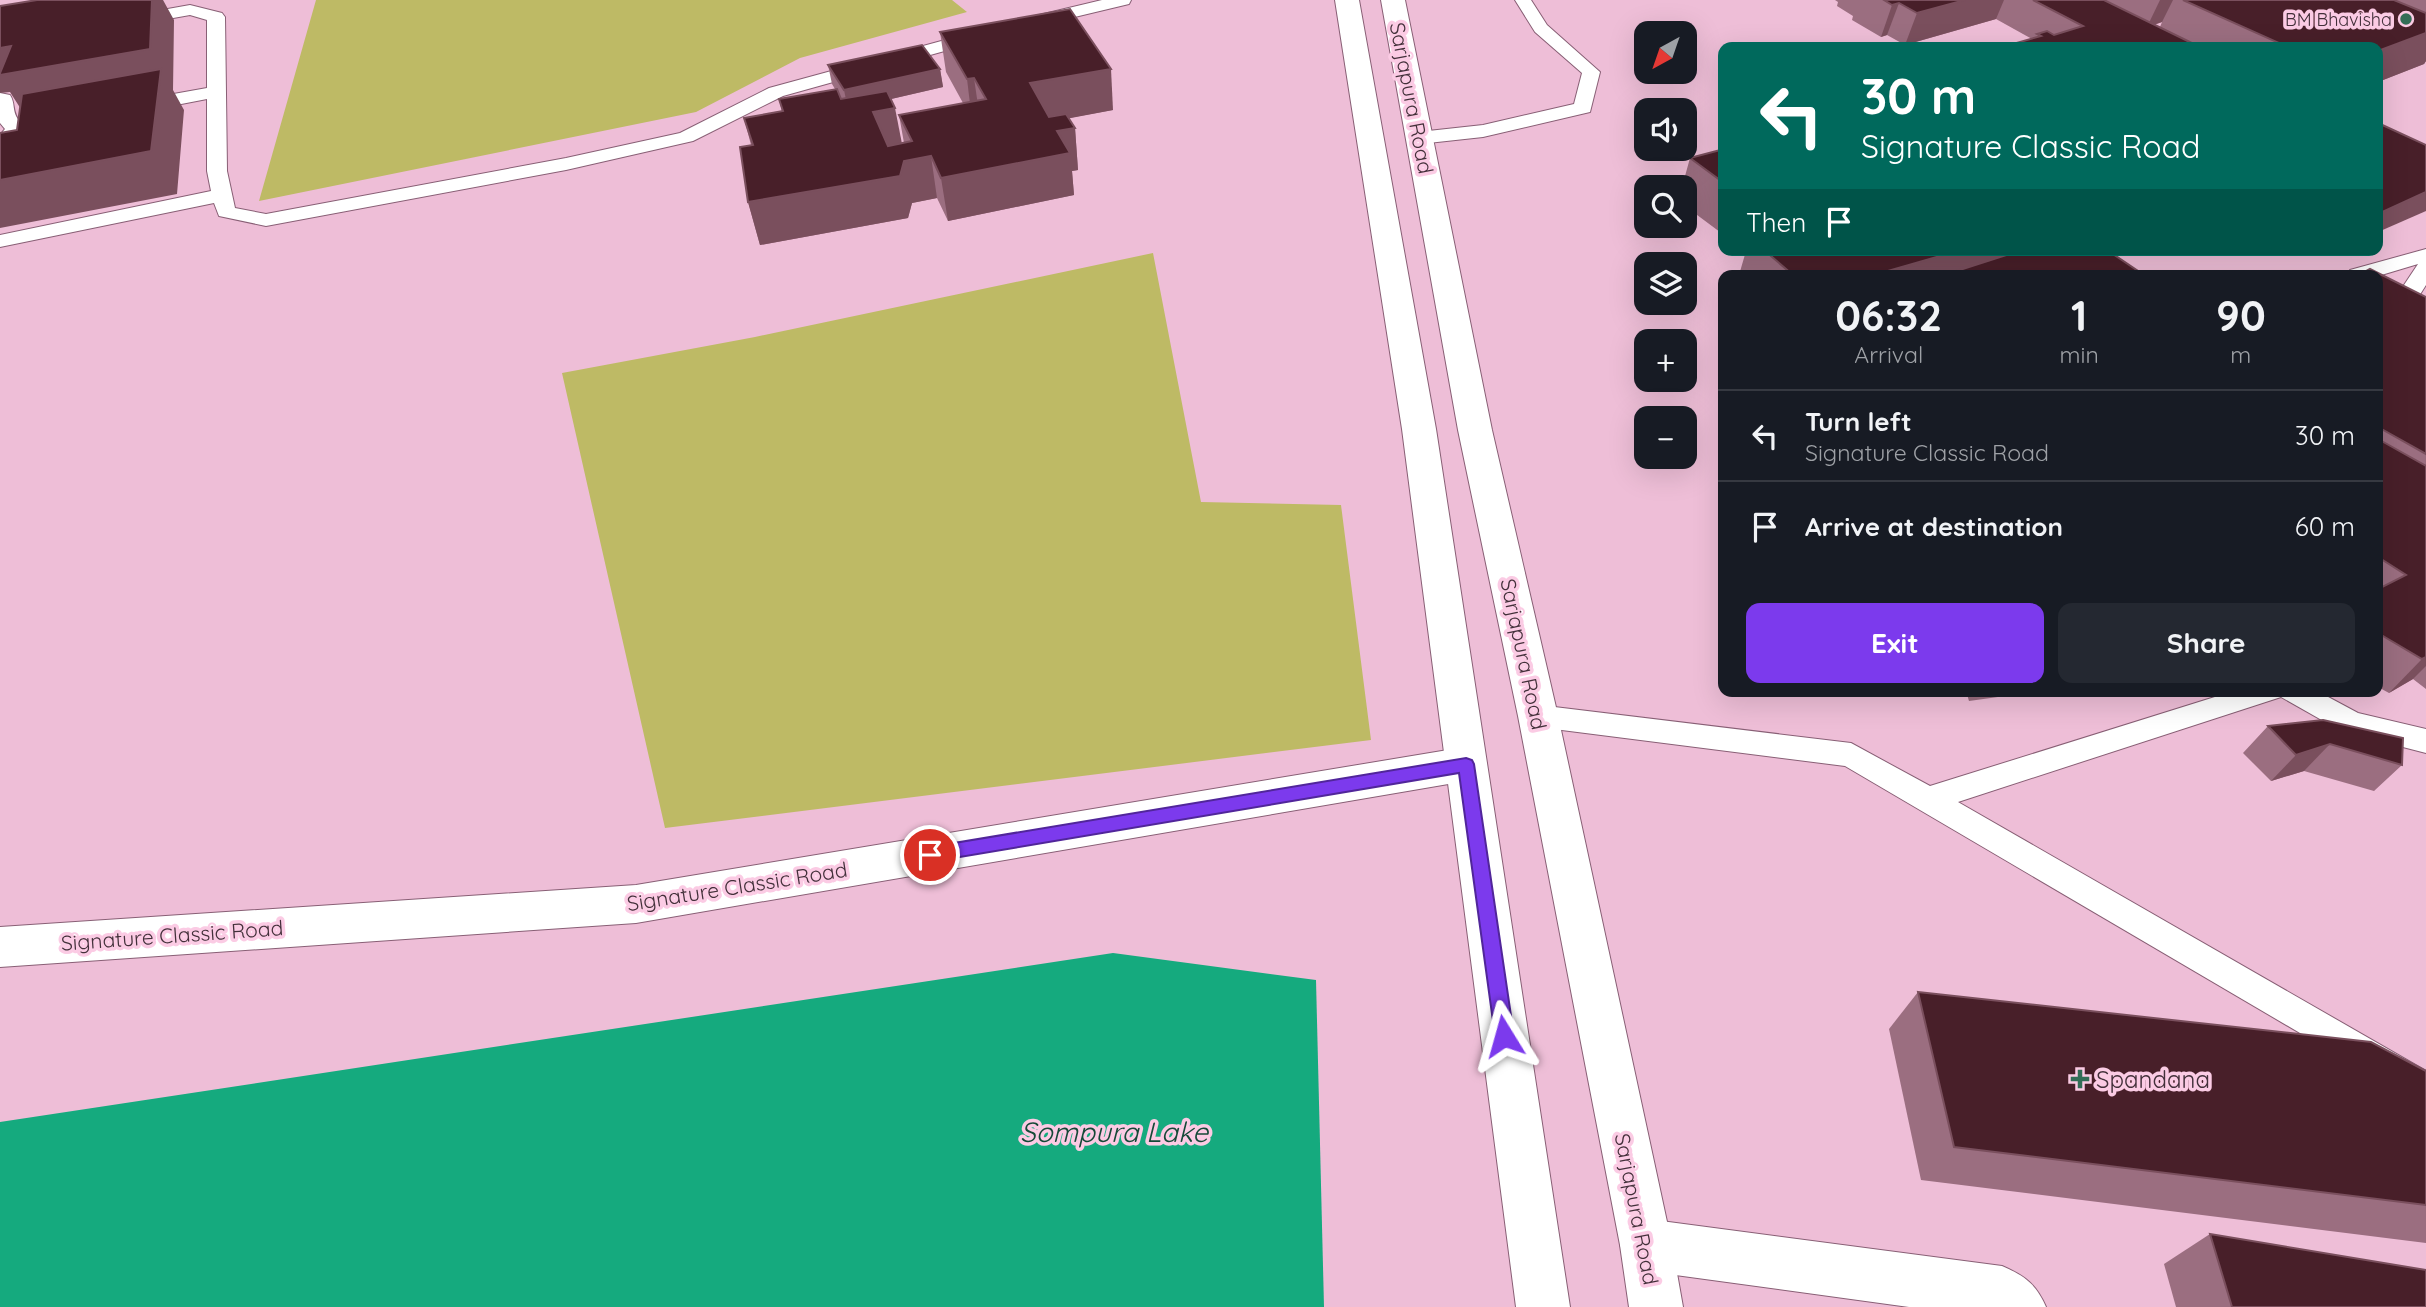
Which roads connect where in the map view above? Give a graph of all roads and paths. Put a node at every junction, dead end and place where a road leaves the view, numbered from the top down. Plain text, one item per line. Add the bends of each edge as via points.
1 (1123, 0) edge
2 (1347, 0) edge
3 (1393, 0) edge
4 (1523, 0) edge
5 (122, 22) edge
6 (1024, 24) edge
7 (998, 31) edge
8 (216, 92) junction
9 (0, 99) edge
10 (123, 109) edge
11 (69, 119) edge
12 (15, 128) junction
13 (1419, 138) junction
14 (0, 149) edge
15 (222, 195) junction
16 (0, 241) edge
17 (2426, 255) edge
18 (2426, 268) edge
19 (2375, 270) edge
20 (2426, 318) edge
21 (1419, 429) junction
22 (1475, 430) junction
23 (2251, 697) edge
24 (2303, 697) edge
25 (1538, 716) junction
26 (2426, 741) edge
27 (1466, 764) junction
28 (1927, 799) junction
29 (0, 947) edge
30 (2426, 1090) edge
31 (1646, 1245) junction
32 (1543, 1307) edge
33 (1656, 1307) edge
34 (2019, 1307) edge

1 - 6 lane
2 - 21 main road
3 - 13 main road, Sarjapura Road
4 - 13 lane via 1541,28 1591,72 1583,108 1483,131
5 - 8 lane via 190,10 216,17
7 - 15 lane via 775,92 686,137 566,164 266,220 226,212
8 - 10 lane
8 - 15 lane via 217,171
9 - 12 lane via 3,114
11 - 12 lane
12 - 14 lane
13 - 22 main road, Sarjapura Road
15 - 16 lane
17 - 19 lane
18 - 20 lane via 2401,306
21 - 22 main road
21 - 27 main road
22 - 25 main road, Sarjapura Road
23 - 28 lane
24 - 26 lane via 2351,723
25 - 28 lane via 1851,755
25 - 31 main road, Sarjapura Road
27 - 29 main road, Signature Classic Road via 636,904
27 - 32 main road
28 - 30 lane
31 - 33 main road, Sarjapura Road
31 - 34 main road via 2002,1293

